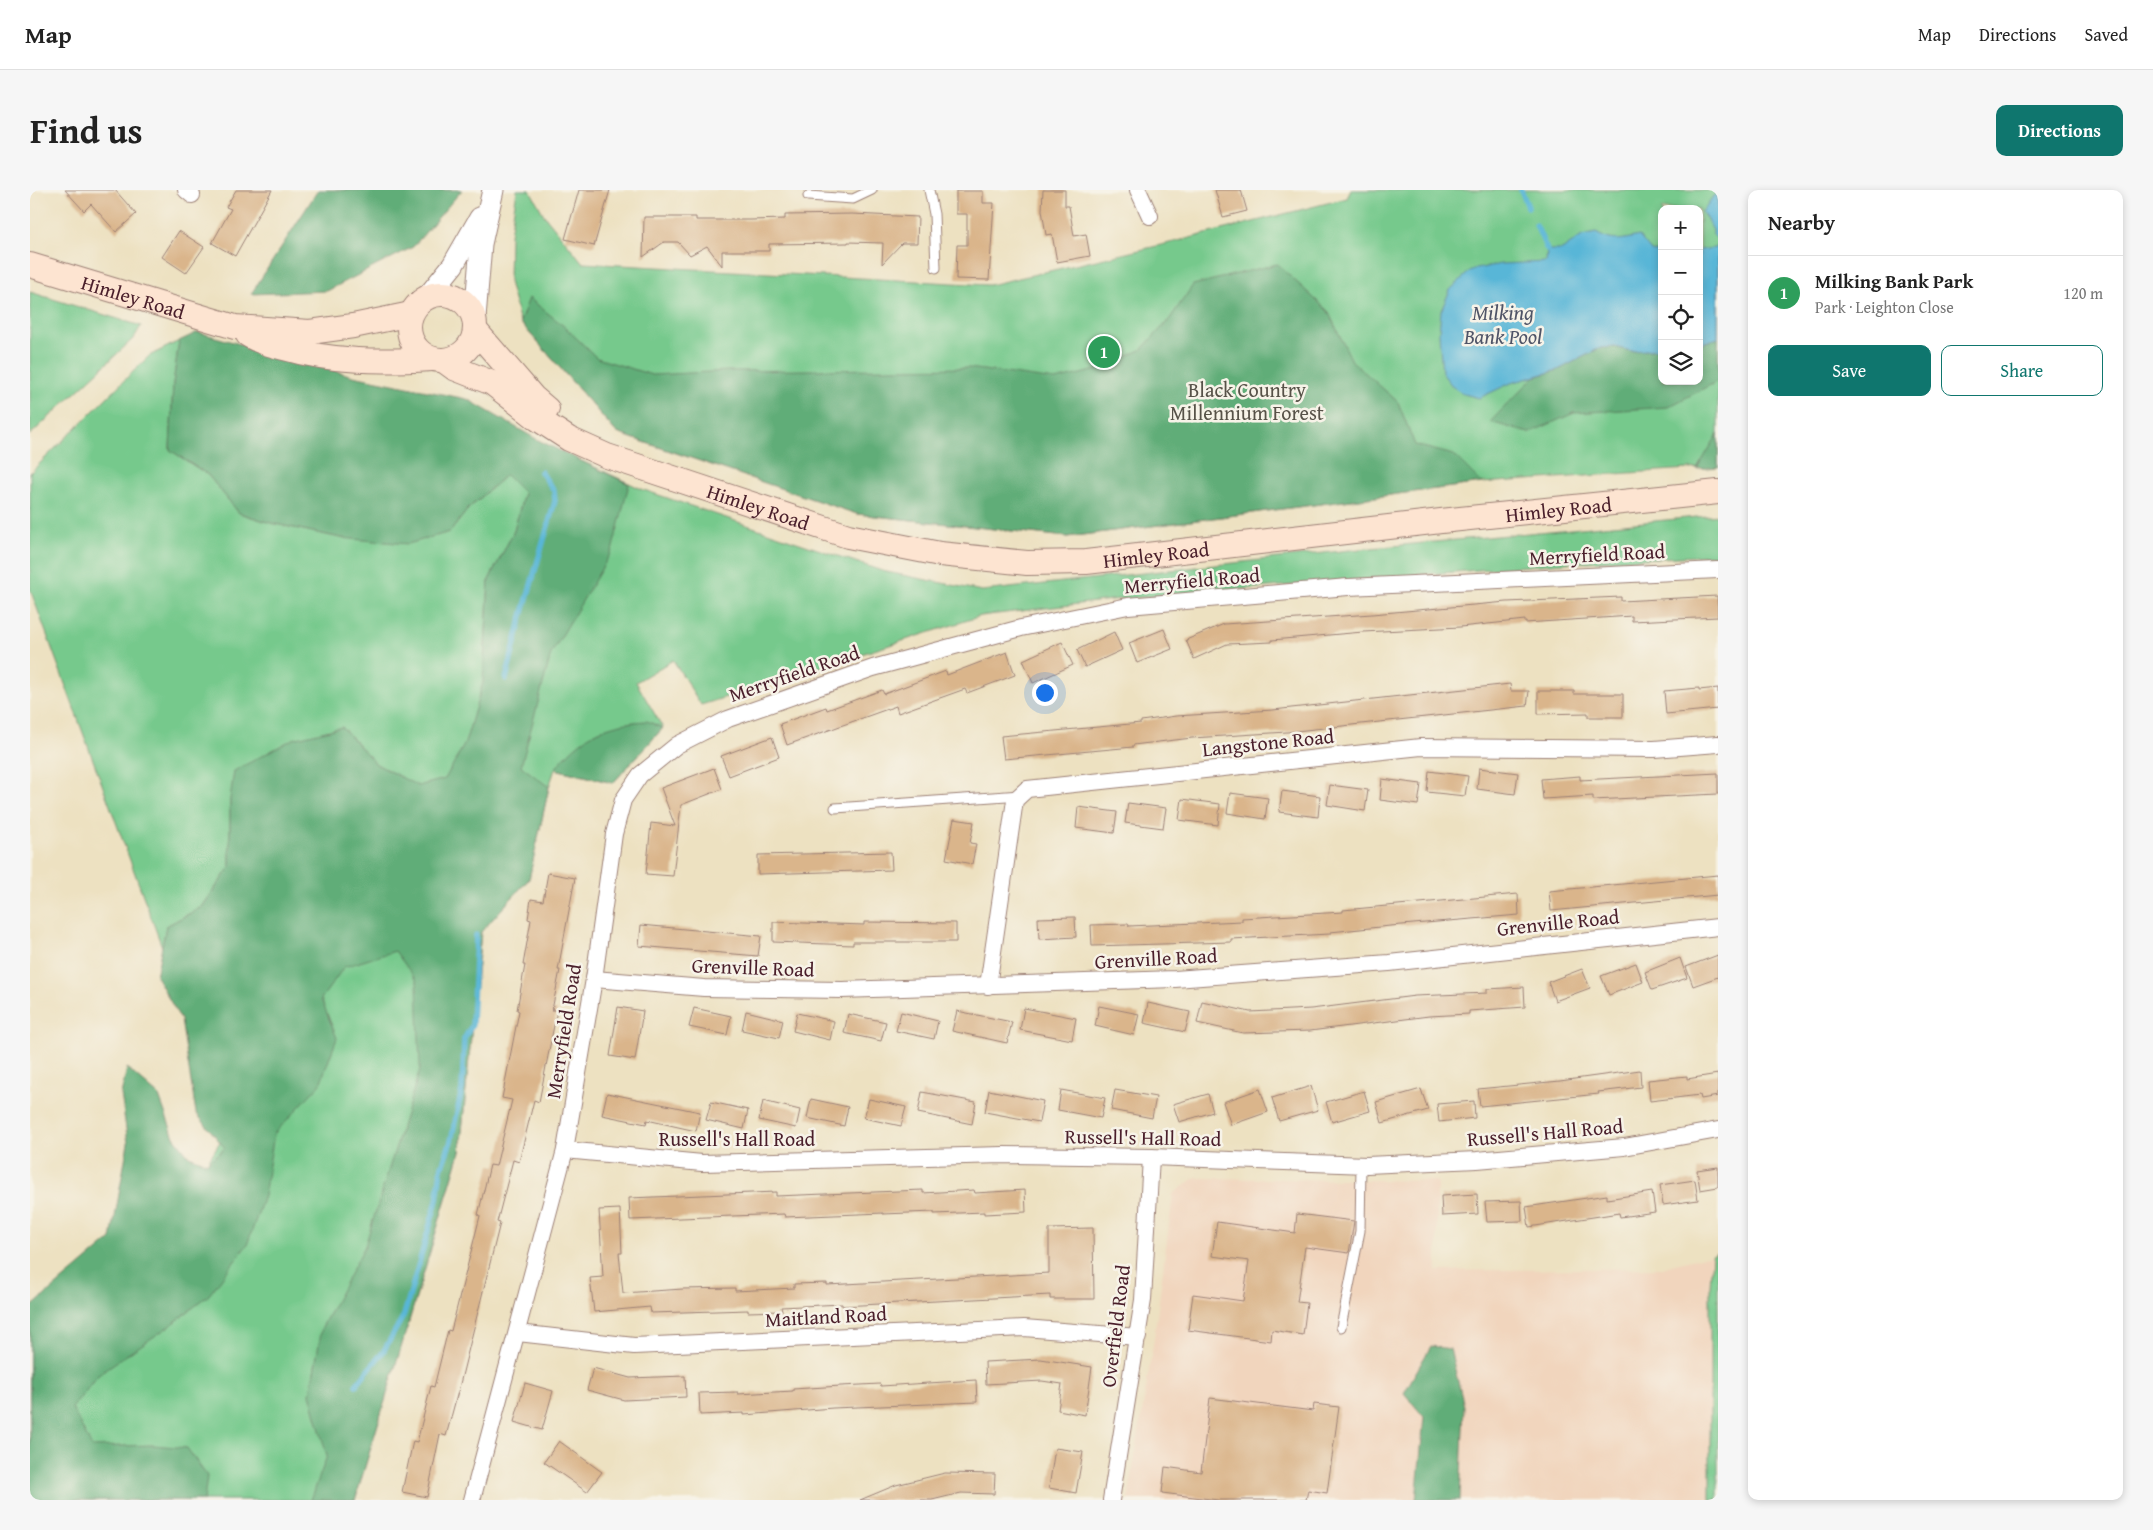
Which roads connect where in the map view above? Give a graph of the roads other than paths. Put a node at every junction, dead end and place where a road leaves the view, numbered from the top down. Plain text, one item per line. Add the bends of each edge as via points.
1 (872, 190) edge
2 (929, 190) edge
3 (1138, 190) edge
4 (492, 193) edge
5 (808, 196) dead end
6 (1150, 216) dead end
7 (30, 265) edge
8 (936, 268) dead end
9 (428, 296) junction
10 (411, 314) junction
11 (475, 325) junction
12 (235, 327) junction
13 (437, 360) junction
14 (607, 456) junction
15 (1718, 492) edge
16 (1718, 570) edge
17 (1718, 744) edge
18 (1021, 795) junction
19 (834, 808) dead end
20 (1718, 927) edge
21 (594, 979) junction
22 (988, 986) junction
23 (1718, 1130) edge
24 (565, 1150) junction
25 (1151, 1157) junction
26 (1361, 1165) junction
27 (1341, 1326) dead end
28 (518, 1333) junction
29 (1138, 1337) junction
30 (472, 1500) edge
31 (1111, 1500) edge

1 - 5 lane via 853,199
2 - 8 lane via 934,214
3 - 6 street
4 - 9 street via 477,226
4 - 11 street via 481,244
7 - 12 main road, Himley Road
9 - 10 main road via 417,304
9 - 11 main road via 440,293 455,296 470,308
10 - 12 main road, Himley Road via 310,332
10 - 13 main road via 410,337 422,354
11 - 13 main road via 471,344 463,353 451,359
11 - 14 main road, Himley Road via 533,397
12 - 13 main road, Himley Road via 257,341 305,354 386,362
13 - 14 main road, Himley Road via 492,383 569,439
14 - 15 main road, Himley Road via 848,536 940,554 1027,563 1086,562
16 - 21 street, Merryfield Road via 1348,588 1128,606 1021,628 873,668 728,719 677,745 640,775 623,800 614,834
17 - 18 street, Langstone Road via 1654,749 1421,747 1028,789
18 - 19 lane
18 - 22 street via 1015,800
20 - 22 street, Grenville Road via 1389,963 1175,979
21 - 22 street, Grenville Road via 733,988 842,990
21 - 24 street, Merryfield Road
23 - 26 street, Russell's Hall Road via 1624,1147 1477,1160
24 - 25 street, Russell's Hall Road via 702,1163 1003,1155
24 - 28 street, Merryfield Road
25 - 26 street, Russell's Hall Road
25 - 29 street, Overfield Road
26 - 27 lane via 1360,1230
28 - 29 street, Maitland Road via 634,1346 1024,1328
28 - 30 street, Merryfield Road
29 - 31 street, Overfield Road

